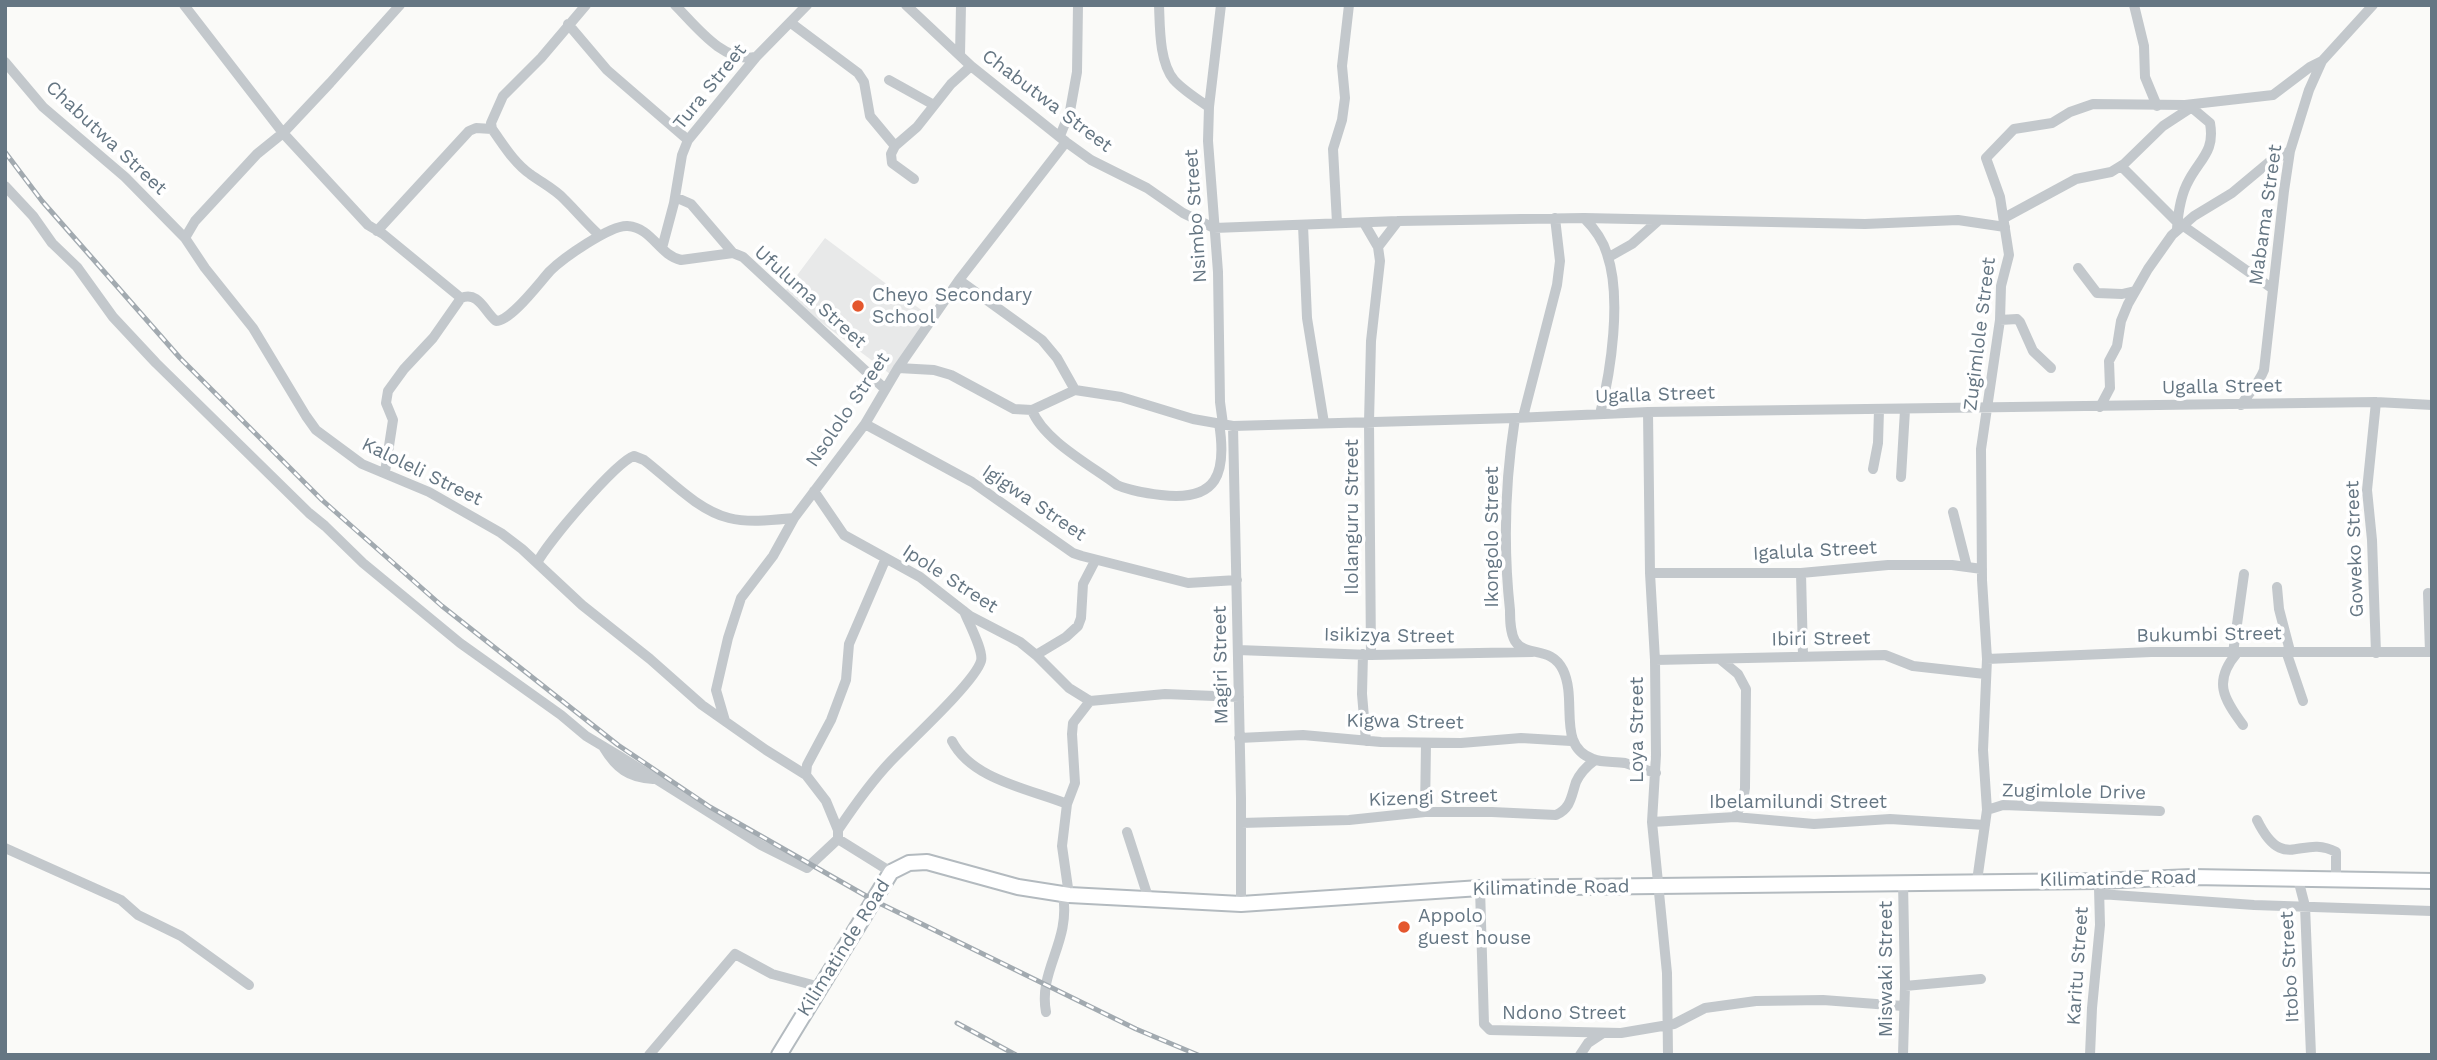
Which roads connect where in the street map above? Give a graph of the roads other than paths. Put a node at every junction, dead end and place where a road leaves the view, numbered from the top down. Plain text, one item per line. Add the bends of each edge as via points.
1 (401, 5) edge
2 (676, 5) edge
3 (807, 5) edge
4 (906, 5) edge
5 (961, 5) edge
6 (1078, 5) edge
7 (1159, 5) edge
8 (1221, 5) edge
9 (1349, 5) edge
10 (2134, 5) edge
11 (2373, 5) edge
12 (188, 6) edge
13 (585, 6) edge
14 (791, 23) junction
15 (568, 24) junction
16 (960, 54) junction
17 (756, 57) junction
18 (2322, 61) junction
19 (5, 62) edge
20 (971, 66) junction
21 (889, 80) dead end
22 (934, 105) junction
23 (2157, 106) junction
24 (2193, 106) junction
25 (1209, 107) junction
26 (492, 129) junction
27 (282, 133) junction
28 (1063, 139) junction
29 (688, 140) junction
30 (895, 146) junction
31 (2290, 151) junction
32 (2121, 166) junction
33 (914, 179) dead end
34 (5, 186) edge
35 (675, 197) junction
36 (1555, 218) junction
37 (1584, 218) junction
38 (1659, 220) junction
39 (1398, 221) junction
40 (2004, 222) junction
41 (1337, 223) junction
42 (1364, 223) junction
43 (1303, 225) junction
44 (2179, 226) junction
45 (1214, 228) junction
46 (377, 231) junction
47 (599, 235) junction
48 (184, 238) junction
49 (1377, 247) junction
50 (662, 248) junction
51 (733, 253) junction
52 (1609, 257) junction
53 (2078, 268) dead end
54 (960, 280) junction
55 (2273, 289) junction
56 (2135, 290) junction
57 (461, 298) junction
58 (2000, 320) junction
59 (898, 368) junction
60 (2051, 368) dead end
61 (886, 389) junction
62 (1075, 390) junction
63 (2376, 402) junction
64 (2241, 405) junction
65 (2432, 405) edge
66 (1989, 406) junction
67 (2100, 407) junction
68 (1032, 410) junction
69 (1879, 410) junction
70 (1905, 410) junction
71 (1648, 412) junction
72 (1600, 414) junction
73 (1519, 418) junction
74 (1369, 422) junction
75 (1324, 423) junction
76 (865, 424) junction
77 (1225, 424) junction
78 (1873, 469) dead end
79 (385, 472) junction
80 (1901, 477) dead end
81 (814, 491) junction
82 (1953, 512) dead end
83 (794, 518) junction
84 (886, 558) junction
85 (1095, 561) junction
86 (537, 564) junction
87 (1967, 567) junction
88 (1982, 569) junction
89 (1650, 573) junction
90 (1801, 573) junction
91 (2244, 574) dead end
92 (1237, 580) junction
93 (2277, 587) dead end
94 (2428, 593) dead end
95 (963, 610) junction
96 (1238, 650) junction
97 (1539, 651) junction
98 (2288, 652) junction
99 (2431, 652) edge
100 (2235, 653) junction
101 (2376, 653) junction
102 (1036, 654) junction
103 (1367, 654) junction
104 (1803, 656) junction
105 (1987, 659) junction
106 (1655, 660) junction
107 (1720, 660) junction
108 (1985, 674) junction
109 (1239, 697) junction
110 (1090, 701) junction
111 (2303, 701) dead end
112 (726, 720) junction
113 (2243, 725) dead end
114 (1239, 738) junction
115 (952, 741) dead end
116 (1366, 741) junction
117 (1571, 741) junction
118 (1426, 743) junction
119 (1595, 760) junction
120 (1656, 773) junction
121 (806, 775) junction
122 (1067, 804) junction
123 (1987, 810) junction
124 (2160, 811) dead end
125 (1425, 812) junction
126 (1735, 817) junction
127 (2257, 820) dead end
128 (1652, 822) junction
129 (1241, 823) junction
130 (1985, 825) junction
131 (1127, 832) dead end
132 (838, 834) junction
133 (5, 848) edge
134 (891, 872) junction
135 (2298, 878) junction
136 (2336, 880) junction
137 (1977, 881) junction
138 (2432, 881) edge
139 (1903, 882) junction
140 (1658, 887) junction
141 (2099, 887) junction
142 (1480, 888) junction
143 (1066, 895) junction
144 (1149, 900) junction
145 (1241, 904) junction
146 (2305, 906) junction
147 (2432, 911) edge
148 (1981, 979) dead end
149 (249, 985) dead end
150 (1905, 986) junction
151 (820, 987) junction
152 (1903, 1006) junction
153 (1046, 1012) dead end
154 (1668, 1025) junction
155 (1604, 1032) junction
156 (649, 1055) edge
157 (779, 1055) edge
158 (1580, 1055) edge
159 (1668, 1055) edge
160 (1903, 1055) edge
161 (2090, 1055) edge
162 (2311, 1055) edge

1 - 27 street
2 - 17 street via 721,50 745,59
3 - 14 street, Tura Street
4 - 16 street, Chabutwa Street
5 - 16 street
6 - 28 street, Nsololo Street via 1077,72
7 - 25 street via 1169,71
8 - 25 street, Nsimbo Street
9 - 41 street via 1342,66 1345,98 1333,149
10 - 23 street via 2144,46 2145,78
11 - 18 street, Mabama Street
12 - 27 street, Ufuluma Street
13 - 15 street
14 - 17 street, Tura Street
14 - 30 street via 858,74 864,82 870,116
15 - 26 street via 503,96
15 - 29 street via 607,70
16 - 20 street, Chabutwa Street
17 - 29 street, Tura Street
18 - 24 street, Zugimlole Street via 2273,95
18 - 31 street, Mabama Street
19 - 48 street, Chabutwa Street via 43,107 125,177
20 - 22 street
20 - 28 street, Chabutwa Street
21 - 22 street
22 - 30 street
23 - 24 street, Zugimlole Street
23 - 40 street, Zugimlole Street via 2093,104 2052,122 2014,129 1986,158
24 - 32 street via 2163,126
24 - 44 street via 2210,123 2212,141 2183,195
25 - 45 street, Nsimbo Street
26 - 46 street via 469,131
26 - 47 street via 522,167 561,195
27 - 46 street, Ufuluma Street
27 - 48 street via 195,221
28 - 45 street, Chabutwa Street via 1091,160
28 - 54 street, Nsololo Street
29 - 35 street, Tura Street
30 - 33 street via 892,163
31 - 44 street
31 - 55 street, Mabama Street
32 - 40 street via 2076,179
32 - 44 street
34 - 132 street via 156,363 363,563 460,643 604,748 761,845 807,867
35 - 50 street, Tura Street
35 - 51 street via 691,204
36 - 37 street
36 - 39 street
36 - 73 street, Ikongolo Street via 1560,261 1557,285
37 - 38 street
37 - 52 street via 1601,238
38 - 40 street
38 - 52 street
39 - 42 street
39 - 49 street
40 - 58 street, Zugimlole Street via 2009,255 2001,286
41 - 42 street
41 - 43 street
42 - 49 street
43 - 45 street
43 - 75 street via 1307,318
44 - 55 street
44 - 56 street
45 - 77 street, Nsimbo Street via 1220,402
46 - 57 street, Ufuluma Street
47 - 50 street, Ufuluma Street via 627,225
47 - 57 street, Ufuluma Street via 552,269 502,321 494,319 477,298
48 - 79 street, Kaloleli Street via 253,328 316,429 362,464
49 - 74 street, Ilolanguru Street via 1380,280 1371,341
50 - 51 street, Ufuluma Street via 681,260
51 - 61 street, Ufuluma Street via 756,268
52 - 72 street via 1612,362
53 - 56 street via 2097,293
54 - 59 street, Nsololo Street
54 - 62 street via 1042,340
55 - 64 street, Mabama Street via 2264,370
56 - 67 street via 2110,354 2110,388
57 - 79 street via 388,391 386,403 393,420
58 - 60 street via 2021,322 2033,351
58 - 66 street, Zugimlole Street
59 - 61 street, Nsololo Street
59 - 68 street via 951,375 1014,409
61 - 76 street, Nsololo Street
62 - 68 street
62 - 77 street, Ugalla Street
63 - 64 street, Ugalla Street
63 - 65 street, Ugalla Street
63 - 101 street, Goweko Street via 2367,490
64 - 67 street, Ugalla Street
66 - 67 street, Ugalla Street
66 - 70 street, Ugalla Street
66 - 88 street, Zugimlole Street via 1981,449
68 - 77 street via 1045,430 1117,485 1177,497 1205,489 1218,474
69 - 70 street, Ugalla Street
69 - 71 street, Ugalla Street
69 - 78 street
70 - 80 street
71 - 72 street, Ugalla Street
71 - 89 street, Loya Street
72 - 73 street, Ugalla Street
73 - 74 street, Ugalla Street
73 - 97 street, Ikongolo Street via 1508,465 1506,579 1514,639 1521,647
74 - 75 street, Ugalla Street
74 - 103 street, Ilolanguru Street
75 - 77 street, Ugalla Street
76 - 81 street, Nsololo Street
76 - 85 street, Igigwa Street via 972,482 1073,552
77 - 92 street, Magiri Street
79 - 86 street, Kaloleli Street via 501,533
81 - 83 street, Nsololo Street
81 - 84 street, Ipole Street via 844,534
82 - 87 street
83 - 86 street via 731,519 718,514 634,456 620,464 569,519
83 - 112 street, Nsololo Street via 741,598 716,690
84 - 95 street, Ipole Street
84 - 121 street via 849,645 846,680
85 - 92 street, Igigwa Street via 1188,583
85 - 102 street via 1083,584 1078,626
86 - 112 street, Kaloleli Street via 702,705
87 - 88 street, Igalula Street
87 - 90 street, Igalula Street via 1888,565
88 - 105 street, Zugimlole Street
89 - 90 street, Igalula Street
89 - 106 street, Loya Street
90 - 104 street
91 - 100 street
92 - 96 street, Magiri Street
93 - 98 street
94 - 99 street
95 - 102 street, Ipole Street
95 - 132 street via 982,656 980,665 889,763
96 - 103 street, Isikizya Street
96 - 109 street, Magiri Street
97 - 103 street, Isikizya Street
97 - 117 street, Ikongolo Street via 1552,655 1564,672 1571,697
98 - 100 street, Bukumbi Street
98 - 101 street, Bukumbi Street
98 - 111 street
99 - 101 street, Bukumbi Street
100 - 105 street, Bukumbi Street
100 - 113 street via 2222,684 2228,704
102 - 110 street, Ipole Street via 1069,688
103 - 116 street, Ilolanguru Street via 1362,694
104 - 107 street, Ibiri Street
104 - 108 street, Ibiri Street via 1885,655 1913,666
105 - 108 street, Zugimlole Street
106 - 107 street, Ibiri Street
106 - 120 street, Loya Street
107 - 126 street via 1738,674 1746,689 1745,788
108 - 123 street, Zugimlole Street
109 - 110 street via 1165,694
109 - 114 street, Magiri Street
110 - 122 street via 1073,723 1075,783
112 - 121 street, Kaloleli Street
114 - 116 street, Kigwa Street via 1303,735
114 - 129 street, Magiri Street
115 - 122 street via 964,759 997,779
116 - 118 street, Kigwa Street
117 - 118 street, Kigwa Street via 1521,738
117 - 119 street
118 - 125 street
119 - 120 street
119 - 125 street, Kizengi Street via 1579,776 1565,811 1556,815
120 - 128 street, Loya Street
121 - 132 street, Kaloleli Street via 826,801
122 - 143 street via 1062,846
123 - 124 street, Zugimlole Drive via 2003,805
123 - 130 street, Zugimlole Street
125 - 129 street, Kizengi Street
126 - 128 street, Ibelamilundi Street
126 - 130 street, Ibelamilundi Street via 1814,824 1890,819
127 - 136 street via 2266,838 2280,848 2336,852
128 - 140 street, Loya Street
129 - 145 street, Magiri Street
130 - 137 street, Zugimlole Street
131 - 144 street
132 - 134 street
133 - 149 street via 121,900
134 - 143 main road, Kilimatinde Road via 909,863 927,862
134 - 151 main road, Kilimatinde Road
135 - 136 main road, Kilimatinde Road
135 - 141 main road, Kilimatinde Road via 2192,877
135 - 146 street, Itobo Street
136 - 138 main road, Kilimatinde Road
137 - 139 main road, Kilimatinde Road
137 - 141 main road, Kilimatinde Road
139 - 140 main road, Kilimatinde Road
139 - 150 street, Miswaki Street
140 - 142 main road, Kilimatinde Road
140 - 154 street, Loya Street
141 - 146 street via 2201,902
141 - 161 street, Karitu Street via 2101,925
142 - 145 main road, Kilimatinde Road
142 - 155 street, Ndono Street via 1486,1028
143 - 144 main road, Kilimatinde Road
143 - 153 street via 1065,927 1045,984
144 - 145 main road, Kilimatinde Road
146 - 147 street
146 - 162 street, Itobo Street
148 - 150 street
150 - 152 street, Miswaki Street
151 - 156 street via 772,974 735,954
151 - 157 main road, Kilimatinde Road
152 - 154 street, Ndono Street via 1823,999 1756,1001 1705,1008
152 - 160 street, Miswaki Street
154 - 155 street, Ndono Street
154 - 159 street, Loya Street
155 - 158 street

